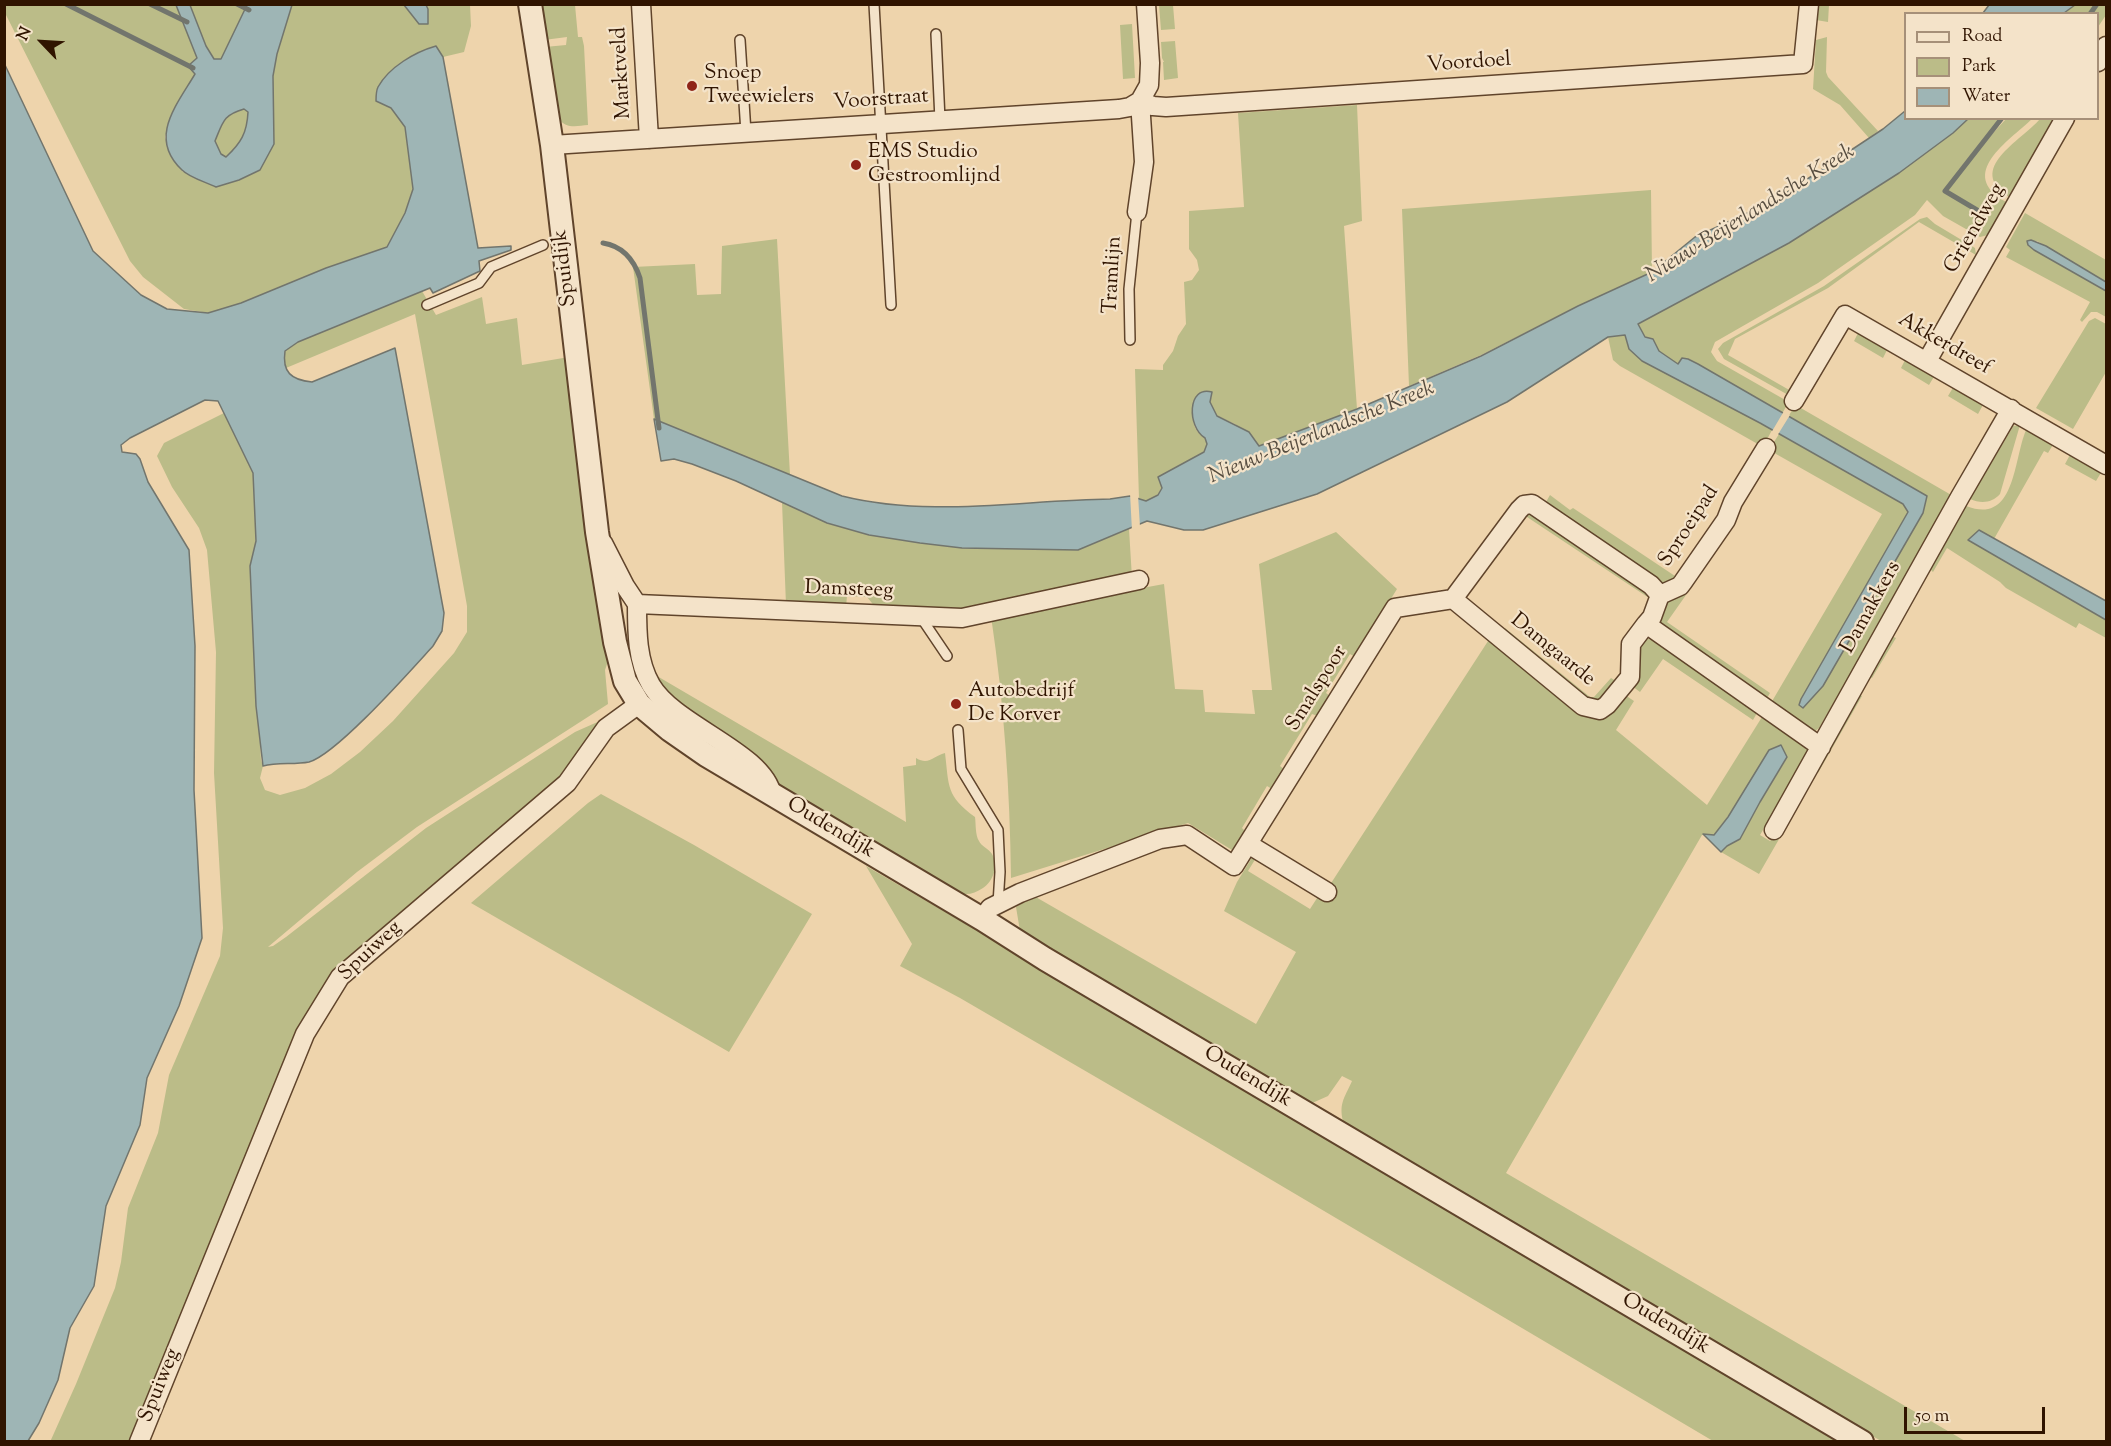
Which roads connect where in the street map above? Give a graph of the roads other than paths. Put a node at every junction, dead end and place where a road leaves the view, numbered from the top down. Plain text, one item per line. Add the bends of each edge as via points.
1 (530, 4) edge
2 (641, 4) edge
3 (874, 4) edge
4 (1146, 4) edge
5 (1809, 4) edge
6 (936, 34) dead end
7 (740, 40) dead end
8 (1140, 101) junction
9 (940, 120) junction
10 (2064, 120) edge
11 (880, 124) junction
12 (746, 133) junction
13 (649, 139) junction
14 (552, 145) junction
15 (1137, 212) joint
16 (543, 245) dead end
17 (427, 305) dead end
18 (891, 305) dead end
19 (1130, 340) dead end
20 (1927, 362) junction
21 (1794, 401) dead end
22 (2011, 409) junction
23 (1766, 448) dead end
24 (2106, 465) edge
25 (597, 532) junction
26 (1139, 580) dead end
27 (1660, 595) junction
28 (1453, 598) junction
29 (637, 604) junction
30 (920, 616) junction
31 (1646, 624) junction
32 (946, 656) dead end
33 (639, 704) junction
34 (958, 730) dead end
35 (1821, 747) junction
36 (772, 795) junction
37 (1774, 830) dead end
38 (1248, 844) junction
39 (1327, 892) dead end
40 (990, 911) junction
41 (139, 1442) edge
42 (1862, 1442) edge

1 - 14 street, Spuidijk
2 - 13 street, Marktveld
3 - 11 lane
4 - 8 street via 1149,85
5 - 8 street, Voordoel via 1803,64 1184,106 1153,106
6 - 9 lane
7 - 12 lane
8 - 9 street, Voorstraat via 1119,109
8 - 15 street via 1144,162
9 - 11 street, Voorstraat
10 - 20 street, Griendweg
11 - 12 street, Voorstraat
11 - 18 lane
12 - 13 street, Voorstraat
13 - 14 street, Voorstraat
14 - 25 street, Spuidijk
15 - 19 lane, Tramlijn via 1129,289
16 - 17 lane via 491,267 479,283
20 - 21 street, Akkerdreef via 1845,315
20 - 22 street, Akkerdreef
22 - 24 street, Akkerdreef
22 - 35 street, Damakkers
23 - 27 street, Sproeipad via 1726,520 1683,582
25 - 29 street
25 - 33 street via 615,642 625,681
26 - 30 street, Damsteeg via 962,618
27 - 28 street via 1532,504 1519,510
27 - 31 street, Sproeipad
28 - 31 street, Damgaarde via 1584,706 1600,710 1626,684 1631,671 1631,644
28 - 38 street, Smalspoor via 1395,608
29 - 30 street, Damsteeg
29 - 36 street via 637,641 652,686 668,705 756,768 770,785
30 - 32 lane
31 - 35 street
33 - 36 street, Oudendijk via 706,755
33 - 41 street, Spuiweg via 606,728 567,783 340,977 305,1034
34 - 40 lane via 961,769 998,830 1000,872
35 - 37 street, Damakkers
36 - 40 street, Oudendijk
38 - 39 street
38 - 40 street, Smalspoor via 1234,866 1187,835 1160,839 1020,893
40 - 42 street, Oudendijk via 1045,959

